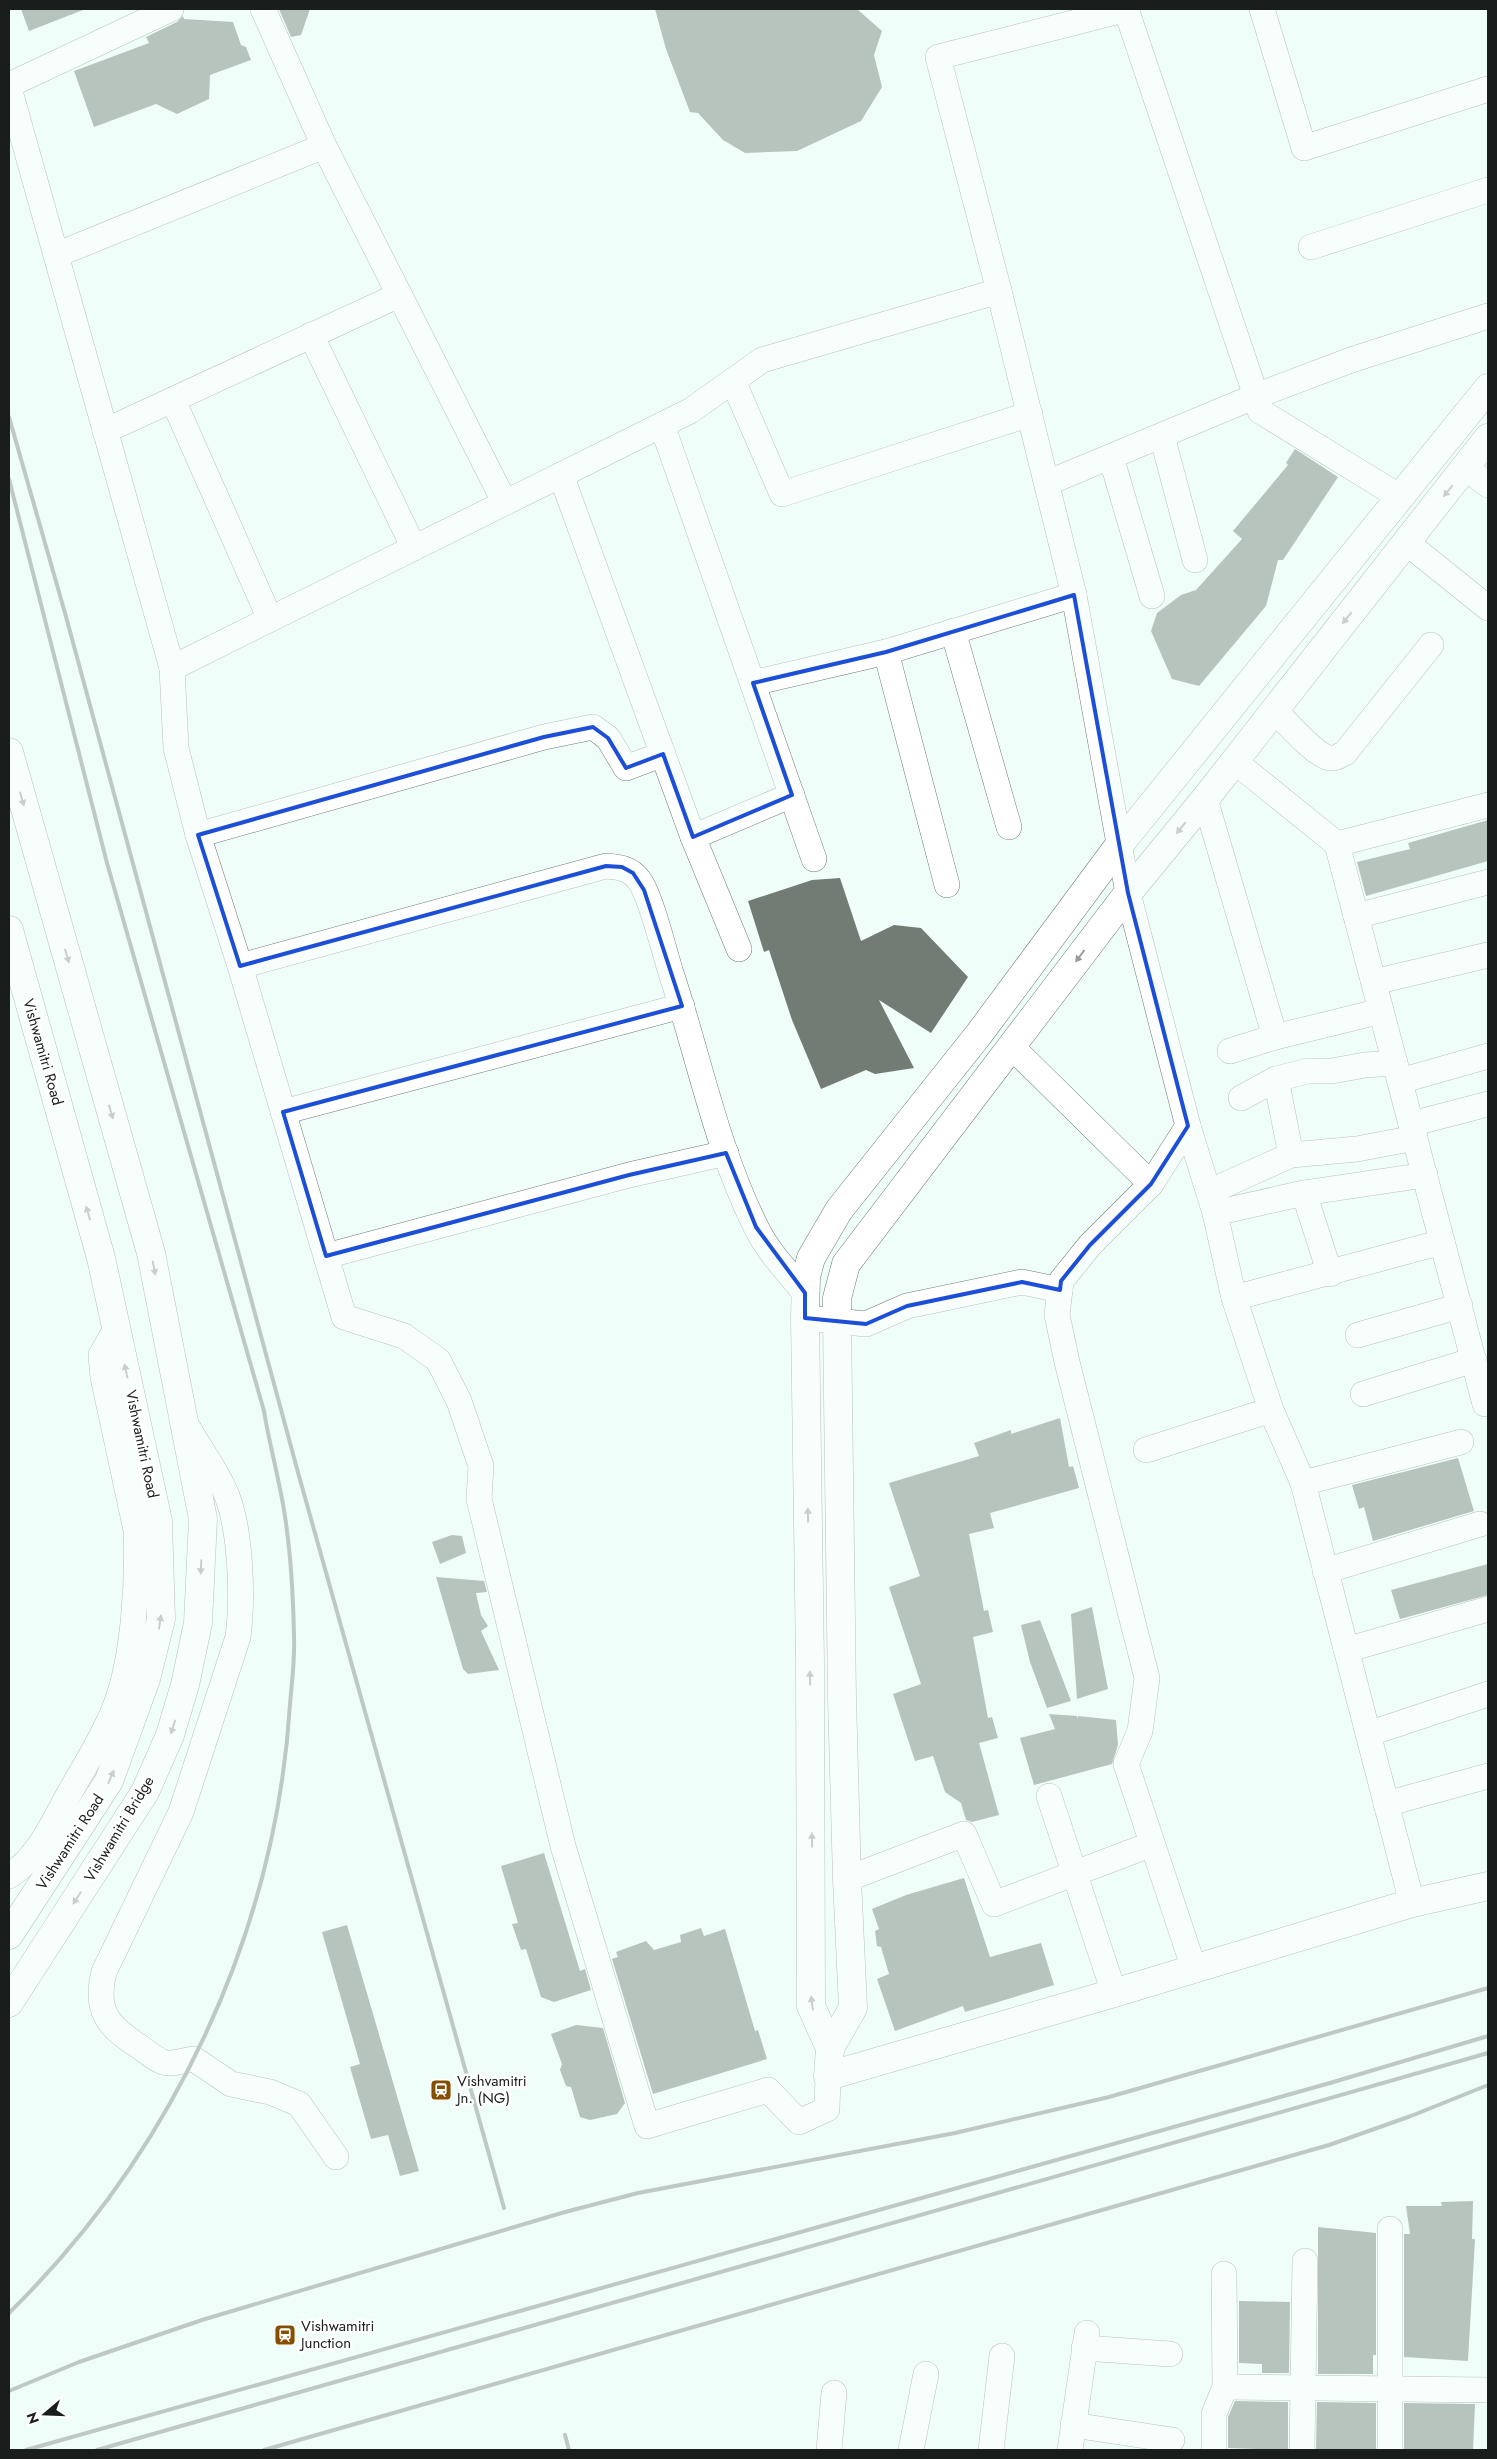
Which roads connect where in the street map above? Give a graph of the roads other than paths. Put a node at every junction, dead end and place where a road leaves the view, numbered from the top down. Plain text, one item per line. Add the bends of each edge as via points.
1 (172, 9) edge
2 (262, 9) edge
3 (1127, 9) edge
4 (1262, 9) edge
5 (9, 87) edge
6 (1488, 89) edge
7 (324, 146) junction
8 (1488, 190) edge
9 (1310, 247) dead end
10 (56, 255) junction
11 (1000, 292) junction
12 (399, 295) junction
13 (1488, 316) edge
14 (312, 335) junction
15 (733, 381) junction
16 (1488, 388) edge
17 (1256, 396) junction
18 (174, 400) junction
19 (1030, 414) junction
20 (662, 425) junction
21 (105, 431) junction
22 (1162, 436) junction
23 (1488, 438) edge
24 (1111, 457) junction
25 (1466, 468) junction
26 (561, 475) junction
27 (1047, 483) junction
28 (1488, 485) edge
29 (1400, 497) junction
30 (505, 503) junction
31 (1407, 543) junction
32 (414, 548) junction
33 (1195, 560) dead end
34 (1074, 595) junction
35 (1152, 596) dead end
36 (1488, 608) edge
37 (270, 619) junction
38 (953, 631) junction
39 (1431, 645) dead end
40 (886, 652) junction
41 (172, 668) junction
42 (753, 683) junction
43 (1274, 710) junction
44 (9, 752) edge
45 (664, 754) junction
46 (1234, 760) junction
47 (792, 795) junction
48 (1205, 800) junction
49 (1488, 805) edge
50 (1009, 827) dead end
51 (198, 835) junction
52 (693, 837) junction
53 (1120, 844) junction
54 (1337, 844) junction
55 (814, 859) dead end
56 (1488, 882) edge
57 (946, 885) dead end
58 (1128, 893) junction
59 (1356, 916) junction
60 (9, 930) edge
61 (739, 949) dead end
62 (1488, 954) edge
63 (240, 966) junction
64 (1374, 982) junction
65 (682, 1006) junction
66 (1381, 1011) junction
67 (1274, 1037) junction
68 (1011, 1046) junction
69 (1230, 1051) dead end
70 (1488, 1056) edge
71 (1397, 1072) junction
72 (1276, 1080) junction
73 (1241, 1098) dead end
74 (1488, 1104) edge
75 (283, 1112) junction
76 (1188, 1126) junction
77 (1413, 1131) junction
78 (726, 1153) junction
79 (1291, 1155) junction
80 (1425, 1174) junction
81 (1151, 1184) junction
82 (1304, 1194) junction
83 (1212, 1203) junction
84 (1442, 1242) junction
85 (326, 1256) junction
86 (1330, 1274) junction
87 (1060, 1290) junction
88 (1234, 1298) junction
89 (805, 1305) junction
90 (1460, 1306) junction
91 (837, 1320) junction
92 (116, 1329) junction
93 (1358, 1335) dead end
94 (1474, 1360) junction
95 (1363, 1394) dead end
96 (1488, 1403) edge
97 (1272, 1410) junction
98 (184, 1420) junction
99 (1461, 1442) dead end
100 (1146, 1450) dead end
101 (1303, 1483) junction
102 (1480, 1524) dead end
103 (1326, 1571) junction
104 (1488, 1609) edge
105 (1346, 1650) junction
106 (1488, 1694) edge
107 (1368, 1734) junction
108 (1488, 1776) edge
109 (1049, 1796) dead end
110 (1386, 1804) junction
111 (1152, 1844) junction
112 (1074, 1874) junction
113 (9, 1876) edge
114 (847, 1879) junction
115 (1488, 1886) edge
116 (1412, 1903) junction
117 (9, 1935) edge
118 (1194, 1969) junction
119 (1114, 1993) junction
120 (9, 2003) edge
121 (830, 2048) junction
122 (828, 2076) junction
123 (336, 2157) dead end
124 (1390, 2229) dead end
125 (1305, 2261) dead end
126 (1224, 2274) dead end
127 (1170, 2354) dead end
128 (1002, 2356) dead end
129 (926, 2374) dead end
130 (1225, 2387) junction
131 (1304, 2388) junction
132 (1390, 2389) junction
133 (1488, 2390) edge
134 (834, 2393) dead end
135 (1074, 2426) junction
136 (1172, 2440) dead end
137 (829, 2450) edge
138 (911, 2450) edge
139 (991, 2450) edge
140 (1070, 2450) edge
141 (1214, 2450) edge
142 (1302, 2450) edge
143 (1390, 2450) edge

1 - 5 street
2 - 7 street
3 - 11 street via 938,56
3 - 17 street
4 - 6 street via 1304,148
5 - 10 street
7 - 10 street
7 - 12 street
8 - 9 street
10 - 21 street
11 - 15 street via 762,360
11 - 19 street
12 - 14 street
12 - 30 street
13 - 17 street via 1351,360
14 - 18 street
14 - 32 street
15 - 19 street via 782,494
15 - 20 street via 690,411
16 - 29 street
17 - 22 street
17 - 29 street via 1260,411
18 - 21 street
18 - 37 street
19 - 27 street
20 - 26 street
20 - 42 street
21 - 41 street
22 - 24 street
22 - 33 street
23 - 25 street
24 - 27 street
24 - 35 street
25 - 28 street
25 -> 31 street
26 - 30 street
26 - 45 street
27 - 34 street
29 - 53 street
30 - 32 street
31 - 36 street
31 -> 43 street
32 - 37 street
34 - 38 street
34 - 53 street
37 - 41 street
38 - 40 street
38 - 50 street
39 - 43 street via 1345,753 1332,759 1322,755
40 - 42 street
40 - 57 street
41 - 51 street via 176,748
42 - 47 street
43 - 46 street
44 -> 98 street via 151,1253
45 - 51 street via 626,768 608,738 593,727 544,736
45 - 52 street
46 - 48 street
46 - 54 street
47 - 52 street
47 - 55 street
48 -> 58 street
48 - 67 street
49 - 54 street
51 - 63 street
52 - 61 street
53 - 58 street
53 - 89 street via 979,1034 839,1210 811,1258 806,1277
54 - 59 street
56 - 59 street
58 -> 68 street
58 - 76 street
59 - 64 street
92 -> 60 street, Vishwamitri Road via 101,1258
62 - 64 street
63 - 65 street via 606,866 622,867 633,873 644,890
63 - 75 street
64 - 66 street
65 - 75 street
65 - 78 street
66 - 67 street
66 - 71 street
67 - 69 street
68 - 81 street
68 - 91 street via 854,1251 840,1282
70 - 71 street
71 - 72 street via 1365,1065 1332,1071 1308,1071
71 - 77 street
72 - 73 street
72 - 79 street
74 - 77 street
75 - 85 street
76 - 81 street
76 - 83 street
77 - 79 street via 1357,1148
77 - 80 street
78 - 85 street via 629,1175
78 - 89 street via 756,1227
79 - 83 street
80 - 82 street
80 - 84 street
81 - 87 street via 1090,1245 1061,1281
82 - 83 street
82 - 86 street
83 - 88 street
84 - 86 street
84 - 90 street
85 - 122 street via 344,1317 404,1336 438,1360 459,1401 481,1466 479,1499 563,1846 646,2126 768,2090 799,2122 826,2109
86 - 88 street
87 - 91 street via 1022,1282 908,1306 866,1324
87 - 111 street via 1057,1315 1067,1362 1146,1678 1140,1731 1126,1764
88 - 97 street
89 - 91 street
121 -> 89 street via 811,2006
90 - 93 street
90 - 94 street
91 - 114 street
92 - 113 street via 101,1355 136,1530 137,1554 127,1662 112,1713 54,1821 30,1858
117 -> 92 street, Vishwamitri Road via 110,1781 146,1679 161,1619 158,1521
94 - 95 street
94 - 96 street via 1485,1404
97 - 100 street
97 - 101 street
98 -> 120 street, Vishwamitri Bridge via 203,1519 198,1623 170,1735 145,1792
98 - 123 street via 227,1496 237,1540 242,1608 238,1637 188,1794 104,1972 100,1989 103,2005 107,2020 117,2032 164,2063 194,2059 231,2084 270,2092 299,2104
99 - 101 street
101 - 103 street
102 - 103 street
103 - 105 street
104 - 105 street
105 - 107 street
106 - 107 street
107 - 110 street
108 - 110 street
109 - 112 street
110 - 116 street
111 - 112 street
111 - 118 street
112 - 114 street via 994,1904 964,1834
112 - 119 street
114 - 121 street via 853,2008
115 - 116 street
116 - 118 street
118 - 119 street
119 - 122 street
121 - 122 street
124 - 132 street
125 - 131 street
126 - 130 street
127 - 135 street via 1086,2340
128 - 139 street
129 - 138 street
130 - 131 street
130 - 141 street via 1214,2414
131 - 132 street
131 - 142 street
132 - 133 street
132 - 143 street
134 - 137 street
135 - 136 street
135 - 140 street

